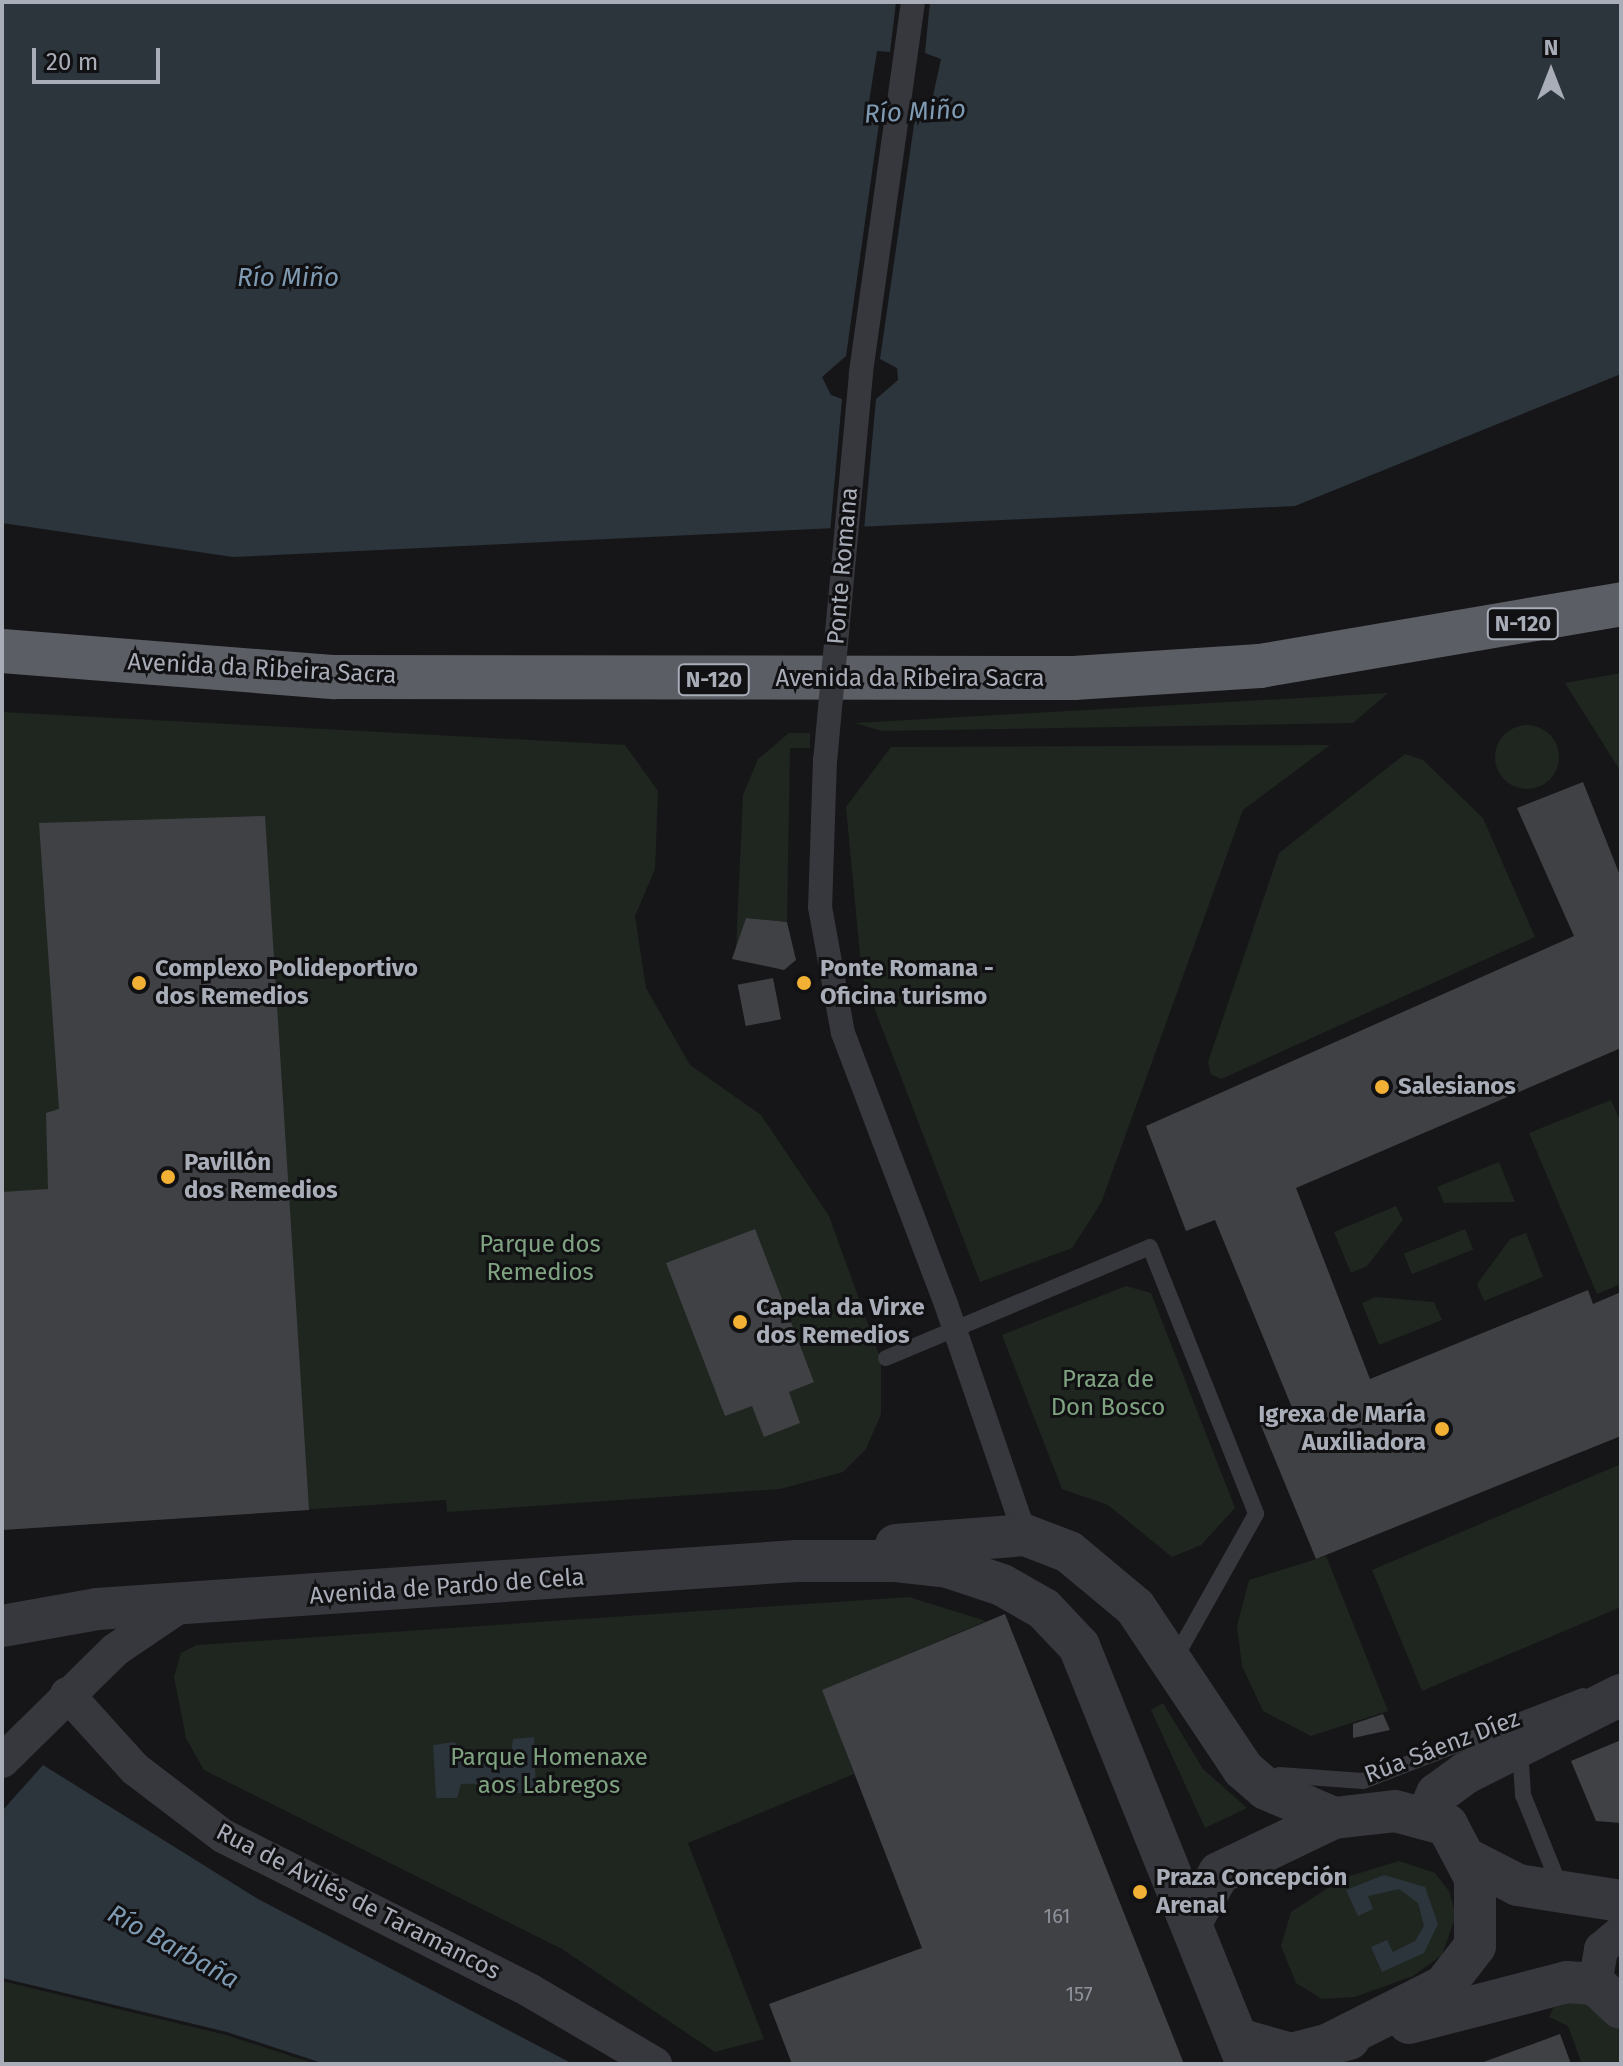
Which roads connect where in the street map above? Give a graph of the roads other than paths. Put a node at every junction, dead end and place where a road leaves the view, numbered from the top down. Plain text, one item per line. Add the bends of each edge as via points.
1 (913, 2) edge
2 (1621, 604) edge
3 (2, 651) edge
4 (955, 1330) junction
5 (886, 1358) dead end
6 (1025, 1535) junction
7 (796, 1561) junction
8 (183, 1604) junction
9 (97, 1609) junction
10 (2, 1626) edge
11 (2, 1648) edge
12 (1173, 1662) junction
13 (1620, 1696) edge
14 (65, 1706) junction
15 (1221, 1745) junction
16 (1520, 1745) junction
17 (2, 1761) edge
18 (1428, 1815) junction
19 (1334, 1818) junction
20 (1469, 1860) junction
21 (1563, 1894) junction
22 (1621, 1901) edge
23 (1193, 1919) junction
24 (1621, 1932) edge
25 (1608, 1996) edge
26 (1323, 2047) junction
27 (1243, 2051) edge
28 (655, 2064) edge

1 - 4 street, Ponte Romana, bridge via 861,374 820,894 843,1033
2 - 3 highway, Avenida da Ribeira Sacra / N-120 via 1260,666 1074,678 335,677
4 - 5 lane
4 - 6 street, Ponte Romana
4 - 12 lane via 1150,1247 1256,1514
6 - 7 street, Avenida de Pardo de Cela via 955,1537
6 - 12 street, Avenida de Pardo de Cela via 1102,1573
7 - 8 street, Avenida de Pardo de Cela
7 - 23 street, Avenida de Pardo de Cela via 948,1567 1002,1585 1067,1628 1108,1706
8 - 9 street, Avenida de Pardo de Cela
8 - 14 street via 137,1632
9 - 10 street, Avenida de Pardo de Cela
9 - 11 street, Avenida de Pardo de Cela
12 - 15 street, Avenida de Pardo de Cela
13 - 15 lane, Rúa Sáenz Díez via 1548,1704 1363,1781 1305,1782
13 - 16 street, Rúa Sáenz Díez
14 - 17 street
14 - 28 street, Rua de Avilés de Taramancos via 135,1769 223,1836 529,1990
15 - 19 street, Avenida de Pardo de Cela via 1266,1789
16 - 18 street, Rúa Sáenz Díez via 1446,1785
16 - 21 lane via 1523,1795
18 - 19 street
18 - 20 street via 1447,1825
19 - 23 street via 1219,1873
20 - 21 street via 1518,1885
20 - 26 street via 1479,1923 1458,1972
21 - 22 street
23 - 27 street
24 - 25 street via 1601,1949
25 - 26 street via 1545,1986
26 - 27 street via 1291,2054

